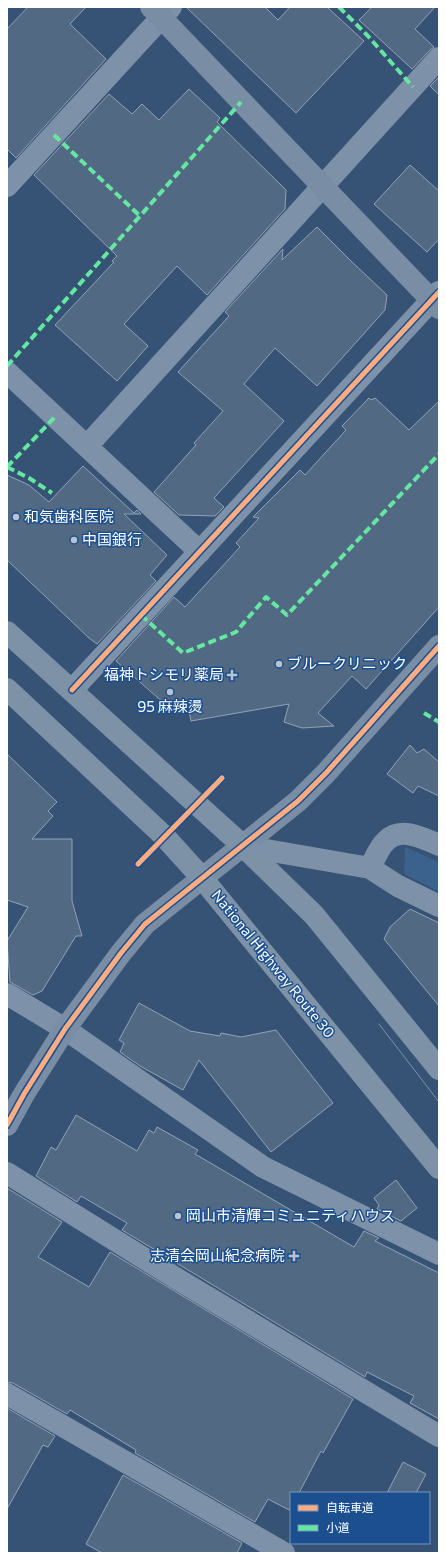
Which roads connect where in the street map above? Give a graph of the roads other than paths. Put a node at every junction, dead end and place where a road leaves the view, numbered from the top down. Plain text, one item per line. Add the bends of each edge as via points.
1 (161, 11) edge
2 (439, 58) edge
3 (7, 186) edge
4 (322, 186) junction
5 (436, 300) edge
6 (7, 372) edge
7 (87, 446) junction
8 (200, 552) junction
9 (7, 632) edge
10 (439, 646) edge
11 (7, 689) edge
12 (72, 690) junction
13 (439, 845) edge
14 (243, 846) junction
15 (370, 868) junction
16 (202, 878) junction
17 (439, 906) edge
18 (7, 994) edge
19 (65, 1029) junction
20 (439, 1069) edge
21 (7, 1125) edge
22 (439, 1168) edge
23 (7, 1173) edge
24 (439, 1254) edge
25 (7, 1394) edge
26 (439, 1436) edge
27 (284, 1553) edge

1 - 3 street
1 - 4 street
2 - 4 street
4 - 5 street
4 - 7 street
5 - 8 street
6 - 7 street
7 - 8 street
8 - 12 street
9 - 12 highway
10 - 14 street via 315,784
11 - 16 highway, National Highway Route 30 via 164,836
12 - 14 highway
13 - 15 street via 415,835 392,836 381,847
14 - 15 street
14 - 16 street
14 - 20 highway via 314,915
15 - 17 street via 398,886
16 - 19 street via 145,924
16 - 22 highway, National Highway Route 30
18 - 19 street
19 - 21 street
19 - 24 street via 263,1167
23 - 26 street via 185,1284
25 - 27 street

